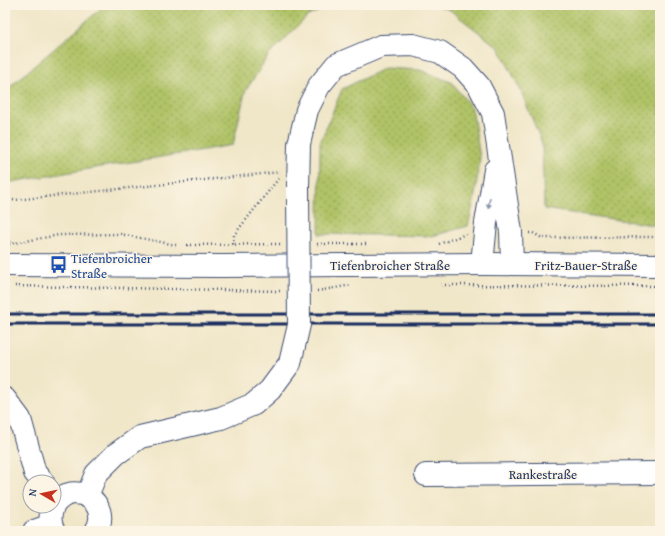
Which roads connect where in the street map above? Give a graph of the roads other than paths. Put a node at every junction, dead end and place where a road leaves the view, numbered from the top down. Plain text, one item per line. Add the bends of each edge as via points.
1 (498, 151) junction
2 (8, 254) edge
3 (482, 264) junction
4 (512, 264) junction
5 (660, 265) edge
6 (5, 399) edge
7 (660, 473) edge
8 (36, 474) edge
9 (426, 475) dead end
10 (87, 496) junction
11 (62, 499) edge
12 (103, 530) edge

1 -> 3 street
1 - 4 street via 511,232
1 - 10 street, bridge via 493,112 479,86 463,68 440,52 413,45 381,46 336,65 319,86 307,110 300,144 299,325 290,363 270,390 254,404 221,418 140,437 116,454 96,474
2 - 3 street, Tiefenbroicher Straße via 230,266
3 - 4 street, Tiefenbroicher Straße
4 - 5 street, Fritz-Bauer-Straße
6 - 8 street via 20,419
7 - 9 street, Rankestraße
10 - 11 street via 77,492 66,494
10 - 12 street via 96,504

